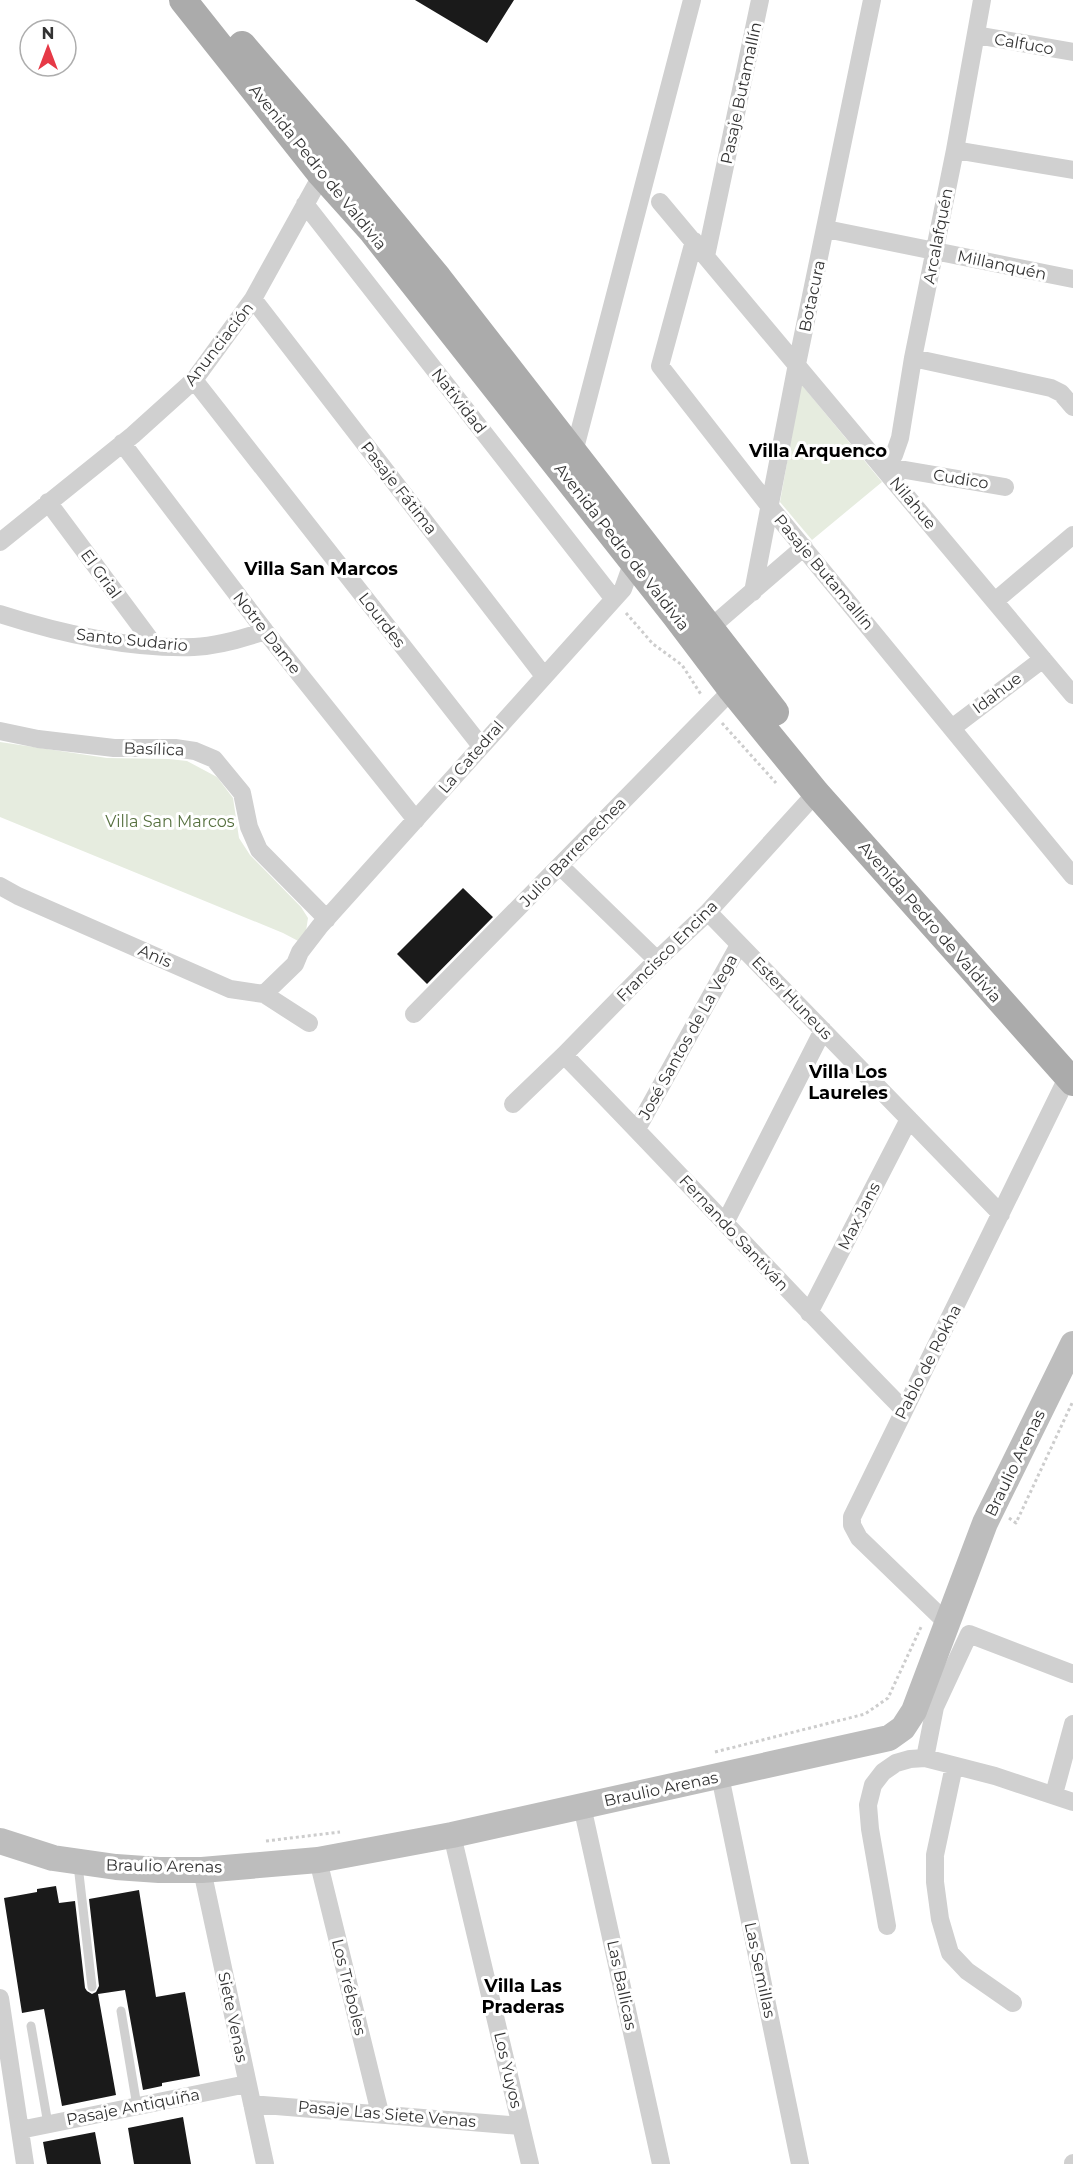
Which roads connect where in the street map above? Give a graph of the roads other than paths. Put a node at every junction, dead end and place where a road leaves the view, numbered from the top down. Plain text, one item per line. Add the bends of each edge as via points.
1 (183, 0) edge
2 (199, 0) edge
3 (692, 0) edge
4 (760, 0) edge
5 (872, 0) edge
6 (981, 0) edge
7 (976, 35) junction
8 (1073, 52) edge
9 (955, 150) junction
10 (328, 163) junction
11 (1073, 170) edge
12 (660, 202) dead end
13 (305, 204) junction
14 (826, 229) junction
15 (694, 241) junction
16 (935, 251) junction
17 (706, 256) junction
18 (1073, 279) edge
19 (253, 299) junction
20 (913, 358) junction
21 (797, 364) junction
22 (194, 380) junction
23 (1071, 401) edge
24 (122, 443) junction
25 (574, 452) junction
26 (882, 466) junction
27 (1005, 487) dead end
28 (48, 502) junction
29 (770, 507) junction
30 (1073, 535) edge
31 (0, 542) edge
32 (804, 547) junction
33 (633, 561) junction
34 (651, 584) junction
35 (753, 592) junction
36 (618, 593) junction
37 (995, 601) junction
38 (0, 614) edge
39 (265, 631) junction
40 (703, 634) junction
41 (155, 646) junction
42 (1043, 659) junction
43 (544, 676) junction
44 (1069, 683) edge
45 (732, 690) junction
46 (952, 728) junction
47 (0, 730) edge
48 (481, 746) junction
49 (816, 793) junction
50 (416, 820) junction
51 (560, 866) junction
52 (1073, 876) edge
53 (0, 886) edge
54 (708, 912) junction
55 (324, 922) junction
56 (739, 945) junction
57 (657, 960) junction
58 (264, 994) junction
59 (414, 1014) dead end
60 (309, 1023) dead end
61 (823, 1030) junction
62 (564, 1055) junction
63 (1071, 1071) edge
64 (513, 1104) dead end
65 (909, 1119) junction
66 (637, 1129) junction
67 (1001, 1214) junction
68 (725, 1223) junction
69 (808, 1314) junction
70 (1073, 1344) edge
71 (904, 1410) junction
72 (938, 1615) junction
73 (1073, 1674) edge
74 (1073, 1724) edge
75 (925, 1758) junction
76 (714, 1765) junction
77 (954, 1766) junction
78 (1054, 1794) junction
79 (1073, 1802) edge
80 (582, 1806) junction
81 (452, 1835) junction
82 (0, 1841) edge
83 (318, 1860) junction
84 (77, 1862) junction
85 (202, 1870) junction
86 (887, 1926) dead end
87 (92, 1987) dead end
88 (0, 1998) edge
89 (1013, 2003) dead end
90 (121, 2011) dead end
91 (31, 2026) dead end
92 (247, 2084) junction
93 (252, 2103) junction
94 (137, 2106) junction
95 (380, 2114) junction
96 (48, 2124) junction
97 (521, 2126) junction
98 (20, 2130) junction
99 (25, 2164) edge
100 (265, 2164) edge
101 (530, 2164) edge
102 (662, 2164) edge
103 (800, 2164) edge

1 - 10 main road, Avenida Pedro de Valdivia
2 - 10 main road, Avenida Pedro de Valdivia via 271,77
3 - 25 street
4 - 17 street, Pasaje Butamallín
5 - 14 street, Botacura
6 - 7 street, Arcalafquén
7 - 8 street, Calfuco
7 - 9 street, Arcalafquén
9 - 11 street
9 - 16 street, Arcalafquén
10 - 13 street, Anunciación
10 - 25 main road, Avenida Pedro de Valdivia via 438,278
10 - 33 main road, Avenida Pedro de Valdivia via 373,232
12 - 15 street, Nilahue
13 - 19 street, Anunciación
13 - 36 street, Natividad
14 - 16 street, Millanquén
14 - 21 street, Botacura
15 - 17 street, Nilahue
15 - 29 street, Pasaje Butamallín via 660,366
16 - 18 street, Millanquén
16 - 20 street, Arcalafquén
17 - 21 street, Nilahue
19 - 22 street, Anunciación
19 - 43 street, Pasaje Fátima
20 - 23 street via 1051,388
20 - 26 street, Arcalafquén via 900,438 894,455
21 - 26 street, Nilahue
21 - 29 street, Botacura
22 - 24 street, Anunciación
22 - 48 street, Lourdes
24 - 28 street, Anunciación
24 - 39 street, Notre Dame
25 - 40 main road, Avenida Pedro de Valdivia
26 - 27 street, Cudico
26 - 37 street, Nilahue
28 - 31 street, Anunciación
28 - 41 street, El Grial
29 - 32 street, Pasaje Butamallín
29 - 35 street, Botacura
30 - 37 street
32 - 35 street
32 - 46 street, Pasaje Butamallín
33 - 34 main road, Avenida Pedro de Valdivia
33 - 36 street, La Catedral
34 - 36 street
34 - 40 main road, Avenida Pedro de Valdivia
35 - 40 street
36 - 43 street, La Catedral
37 - 42 street, Nilahue
38 - 41 street, Santo Sudario via 51,630
39 - 41 street, Santo Sudario via 236,641 195,647
39 - 50 street, Notre Dame
40 - 45 main road, Avenida Pedro de Valdivia
40 - 63 main road, Avenida Pedro de Valdivia via 768,704
42 - 44 street, Nilahue
42 - 46 street, Idahue
43 - 48 street, La Catedral
45 - 49 main road, Avenida Pedro de Valdivia
45 - 51 street, Julio Barrenechea
46 - 52 street, Pasaje Butamallín
47 - 55 street, Basílica via 114,748 175,748 214,759 242,793 249,827 259,850
48 - 50 street, La Catedral
49 - 54 street, Francisco Encina
49 - 63 main road, Avenida Pedro de Valdivia
50 - 55 street, La Catedral
51 - 57 street
51 - 59 street, Julio Barrenechea
53 - 58 street, Anis via 230,988
54 - 56 street, Ester Huneus
54 - 57 street, Francisco Encina
55 - 58 street, La Catedral via 295,964
56 - 61 street, Ester Huneus
56 - 66 street, José Santos de La Vega
57 - 62 street, Francisco Encina
58 - 60 street, Anis
61 - 65 street, Ester Huneus
61 - 68 street
62 - 64 street, Francisco Encina
62 - 66 street, Fernando Santiván
63 - 67 street, Pablo de Rokha
65 - 67 street, Ester Huneus
65 - 69 street, Max Jans
66 - 68 street, Fernando Santiván
67 - 71 street, Pablo de Rokha
68 - 69 street, Fernando Santiván
69 - 71 street, Fernando Santiván
70 - 72 street, Braulio Arenas
71 - 72 street, Pablo de Rokha via 855,1508 852,1525 859,1538
72 - 76 street, Braulio Arenas via 914,1711 896,1733 881,1741
73 - 75 street via 969,1634 934,1707
74 - 78 street
75 - 77 street
75 - 86 street via 896,1763 883,1772 873,1785 868,1805
76 - 80 street, Braulio Arenas
76 - 103 street, Las Semillas
77 - 78 street
77 - 89 street via 934,1855 940,1919 950,1953 967,1971
78 - 79 street
80 - 81 street, Braulio Arenas
80 - 102 street, Las Ballicas
81 - 83 street, Braulio Arenas
81 - 97 street, Los Yuyos
82 - 84 street, Braulio Arenas
83 - 85 street, Braulio Arenas
83 - 95 street, Los Tréboles
84 - 85 street, Braulio Arenas
84 - 87 lane
85 - 92 street, Siete Venas
88 - 98 street
90 - 94 lane
91 - 96 lane
92 - 93 street, Siete Venas
92 - 94 street, Pasaje Antiquiña
93 - 95 street, Pasaje Las Siete Venas
93 - 100 street, Siete Venas
94 - 96 street, Pasaje Antiquiña
95 - 97 street, Pasaje Las Siete Venas
96 - 98 street, Pasaje Antiquiña
97 - 101 street, Los Yuyos
98 - 99 street

